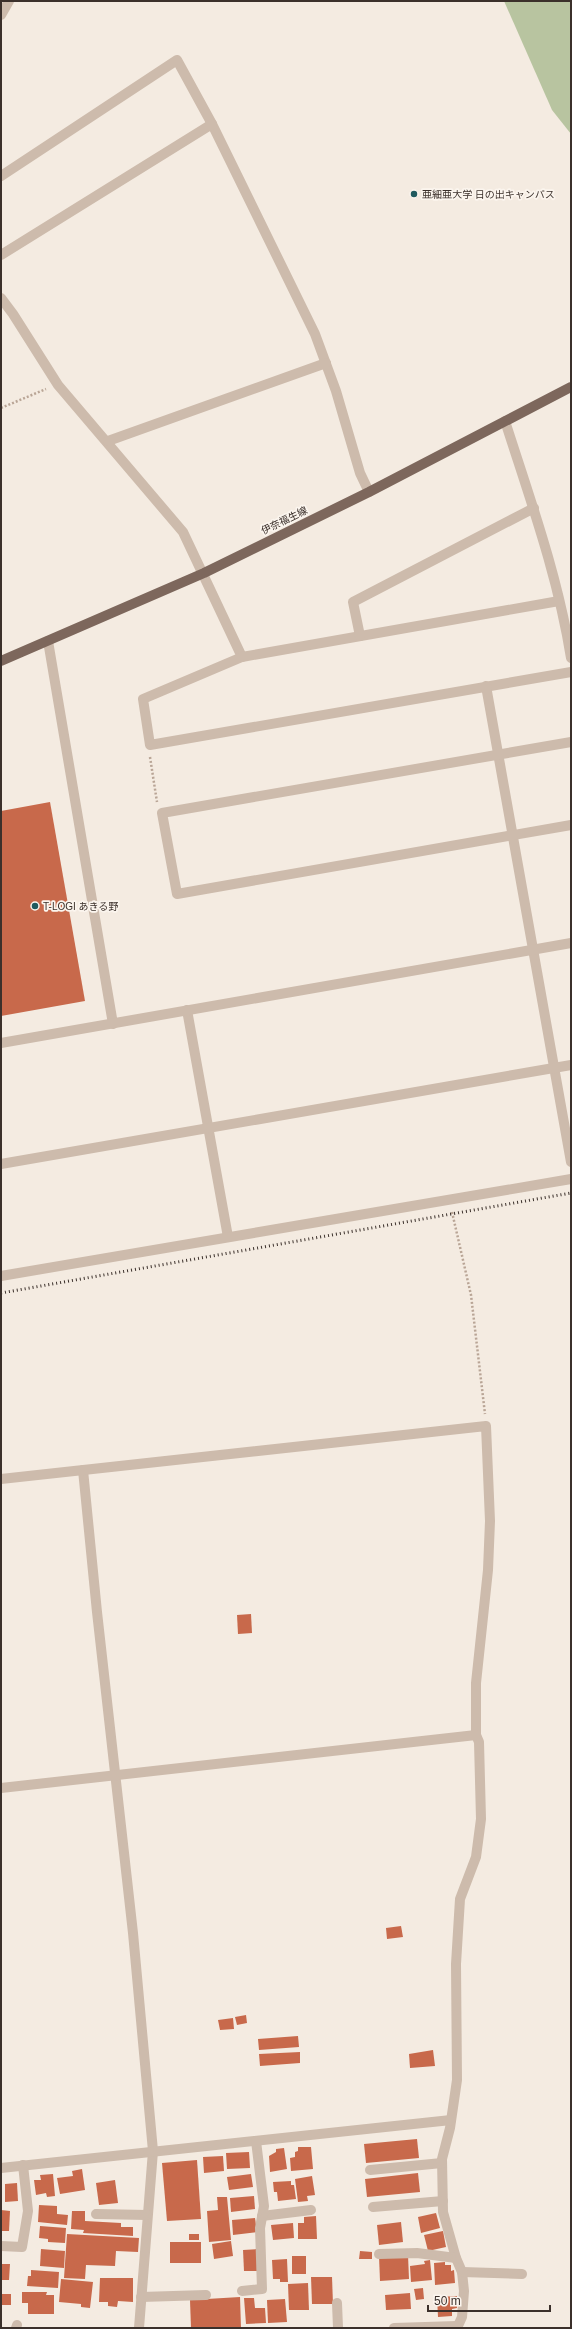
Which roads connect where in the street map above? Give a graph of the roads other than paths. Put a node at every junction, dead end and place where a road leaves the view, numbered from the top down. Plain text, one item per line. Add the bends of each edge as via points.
1 (10, 1) edge
2 (1, 15) edge
3 (212, 124) junction
4 (1, 176) edge
5 (1, 255) edge
6 (1, 298) edge
7 (326, 363) junction
8 (571, 387) edge
9 (506, 420) junction
10 (108, 441) junction
11 (369, 492) junction
12 (534, 508) junction
13 (204, 573) junction
14 (559, 601) junction
15 (360, 636) junction
16 (48, 641) junction
17 (242, 657) junction
18 (571, 658) edge
19 (1, 661) edge
20 (571, 672) edge
21 (486, 686) junction
22 (571, 742) edge
23 (498, 754) junction
24 (571, 825) edge
25 (512, 836) junction
26 (571, 943) edge
27 (532, 950) junction
28 (187, 1010) junction
29 (113, 1024) junction
30 (1, 1043) edge
31 (571, 1065) edge
32 (554, 1068) junction
33 (208, 1128) junction
34 (571, 1162) edge
35 (1, 1164) edge
36 (571, 1179) edge
37 (228, 1237) junction
38 (1, 1276) edge
39 (83, 1470) junction
40 (1, 1479) edge
41 (476, 1735) junction
42 (115, 1776) junction
43 (1, 1788) edge
44 (451, 2120) junction
45 (256, 2141) junction
46 (153, 2151) junction
47 (442, 2164) junction
48 (23, 2165) junction
49 (1, 2168) edge
50 (370, 2170) dead end
51 (443, 2201) junction
52 (373, 2207) dead end
53 (311, 2210) dead end
54 (96, 2214) dead end
55 (147, 2215) junction
56 (262, 2216) junction
57 (1, 2246) edge
58 (379, 2254) dead end
59 (456, 2258) junction
60 (462, 2272) junction
61 (522, 2274) dead end
62 (242, 2291) dead end
63 (206, 2294) dead end
64 (141, 2297) junction
65 (337, 2302) dead end
66 (457, 2327) edge
67 (140, 2328) edge
68 (338, 2328) edge
69 (346, 2328) edge
70 (394, 2328) edge

1 - 2 street
3 - 4 street via 177,60
3 - 5 street
3 - 7 street via 315,334
6 - 10 street via 58,385
7 - 10 street
7 - 11 street via 360,473
8 - 9 main road, 伊奈福生線
9 - 11 main road, 伊奈福生線
9 - 12 street
10 - 13 street via 183,532
11 - 13 main road, 伊奈福生線
12 - 14 street
12 - 15 street via 353,602
13 - 16 main road, 伊奈福生線
13 - 17 street
14 - 15 street
14 - 18 street
15 - 17 street
16 - 19 main road, 伊奈福生線
16 - 29 street
17 - 21 street via 143,700 150,745
20 - 21 street
21 - 23 street
22 - 23 street
23 - 25 street
23 - 25 street via 162,813 176,894
24 - 25 street
25 - 27 street
26 - 27 street
27 - 28 street
27 - 32 street
28 - 29 street
28 - 33 street
29 - 30 street
31 - 32 street
32 - 33 street
32 - 34 street
33 - 35 street
33 - 37 street
36 - 37 street
37 - 38 street
39 - 40 street
39 - 41 street via 486,1426 490,1521 488,1570 476,1683
39 - 42 street
41 - 42 street
41 - 44 street via 479,1742 481,1820 476,1857 460,1899 456,1964 457,2080
42 - 43 street
42 - 46 street via 133,1933
44 - 45 street
44 - 47 street
45 - 46 street
45 - 56 street via 264,2206
46 - 48 street
46 - 55 street
47 - 50 street
47 - 51 street
48 - 49 street
48 - 57 street via 28,2211 22,2247
51 - 52 street
51 - 59 street via 443,2212
53 - 56 street
54 - 55 street
55 - 64 street
56 - 62 street via 262,2289
58 - 59 street via 417,2253
59 - 60 street
60 - 61 street
60 - 66 street via 462,2317
63 - 64 street
64 - 67 street
65 - 68 street
66 - 70 street
68 - 69 street

